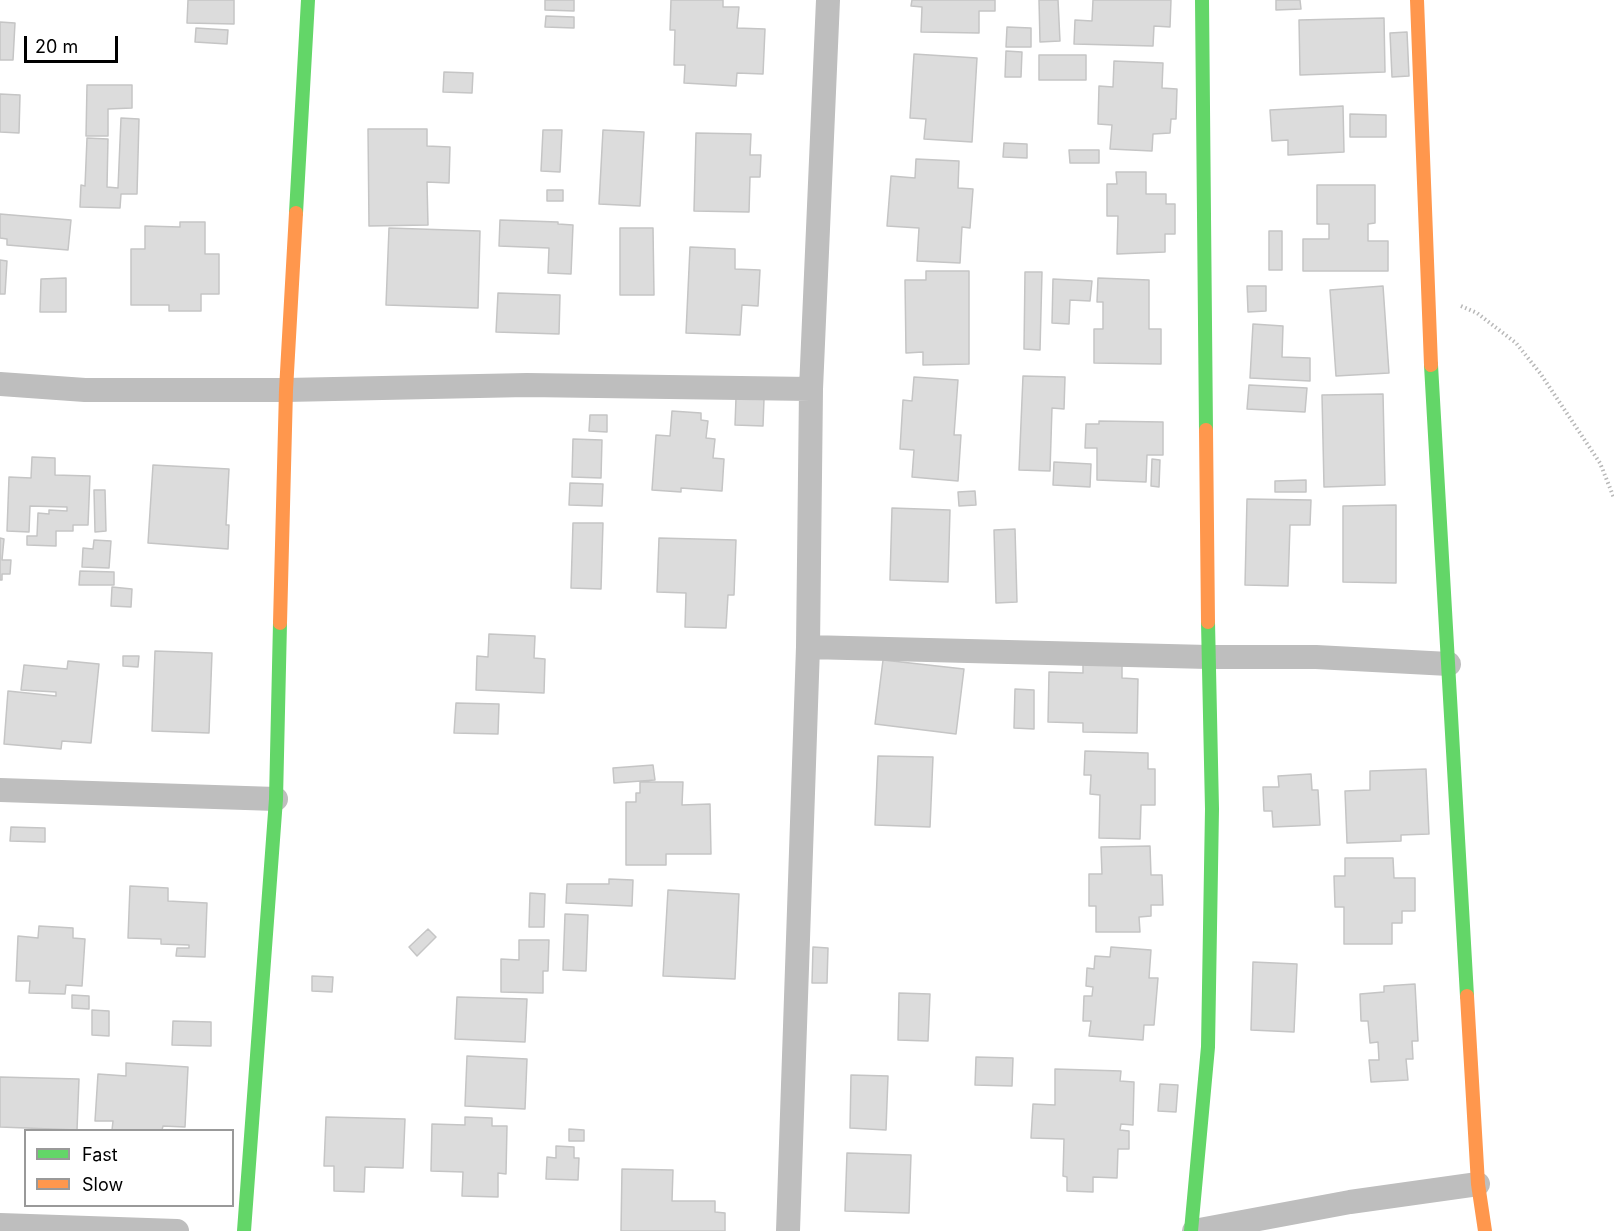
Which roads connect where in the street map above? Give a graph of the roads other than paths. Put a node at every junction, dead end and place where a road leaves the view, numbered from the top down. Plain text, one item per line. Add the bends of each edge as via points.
1 (308, 0) edge
2 (828, 0) edge
3 (1202, 0) edge
4 (1417, 0) edge
5 (0, 384) edge
6 (811, 389) junction
7 (286, 390) junction
8 (808, 647) junction
9 (1208, 657) junction
10 (1449, 664) junction
11 (0, 790) edge
12 (276, 799) junction
13 (1478, 1184) junction
14 (0, 1225) edge
15 (177, 1231) edge
16 (244, 1231) edge
17 (788, 1231) edge
18 (1193, 1231) edge
19 (1485, 1231) edge

1 - 7 street
2 - 6 street
3 - 9 street
4 - 10 street via 1427,291
5 - 7 street via 85,390
6 - 7 street via 527,385
6 - 8 street
7 - 12 street
8 - 9 street
8 - 17 street
9 - 10 street via 1316,657
9 - 18 street via 1212,809 1208,1047
10 - 13 street
11 - 12 street
12 - 16 street
13 - 18 street via 1350,1202
13 - 19 street
14 - 15 street

